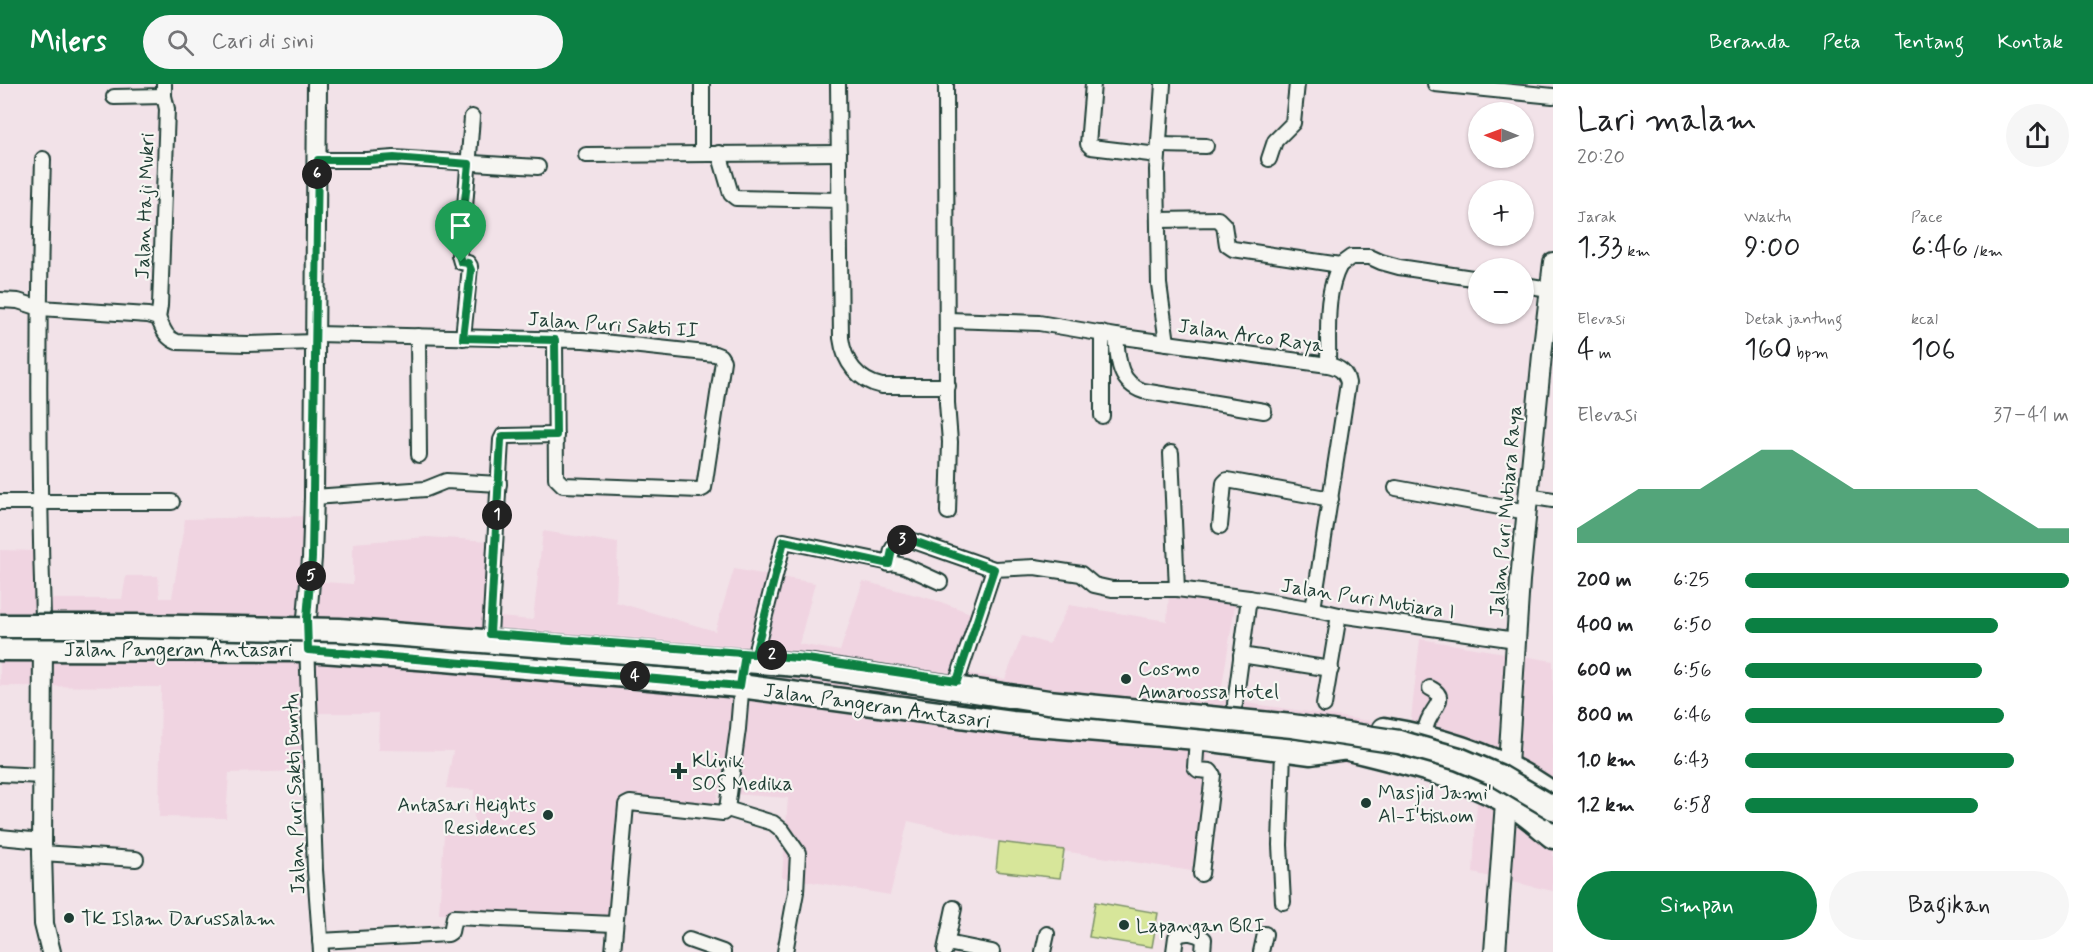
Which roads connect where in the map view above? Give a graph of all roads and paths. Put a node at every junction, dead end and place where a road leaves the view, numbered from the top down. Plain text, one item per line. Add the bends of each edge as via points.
1 (317, 84) edge
2 (702, 84) edge
3 (838, 84) edge
4 (946, 84) edge
5 (1093, 84) edge
6 (1163, 84) edge
7 (1297, 84) edge
8 (1435, 84) edge
9 (164, 90) edge
10 (1553, 96) edge
11 (114, 97) dead end
12 (472, 117) dead end
13 (1206, 146) dead end
14 (1158, 150) junction
15 (702, 153) junction
16 (719, 153) junction
17 (839, 153) junction
18 (586, 156) dead end
19 (43, 159) dead end
20 (1269, 159) dead end
21 (318, 160) junction
22 (469, 164) junction
23 (538, 167) dead end
24 (839, 200) junction
25 (1159, 220) junction
26 (1553, 262) edge
27 (1340, 265) junction
28 (1468, 277) edge
29 (1534, 288) edge
30 (1550, 293) edge
31 (0, 300) edge
32 (39, 308) junction
33 (158, 318) junction
34 (948, 320) junction
35 (1109, 334) junction
36 (418, 336) junction
37 (316, 338) junction
38 (463, 338) junction
39 (555, 340) junction
40 (1167, 343) junction
41 (1328, 365) junction
42 (948, 386) junction
43 (1264, 411) dead end
44 (1102, 416) dead end
45 (556, 435) junction
46 (1171, 453) dead end
47 (419, 455) dead end
48 (499, 484) junction
49 (1396, 488) dead end
50 (314, 497) junction
51 (1331, 499) junction
52 (1553, 500) edge
53 (39, 501) junction
54 (0, 502) edge
55 (172, 502) dead end
56 (1527, 504) junction
57 (948, 512) dead end
58 (1220, 526) dead end
59 (889, 564) junction
60 (994, 569) junction
61 (940, 582) dead end
62 (1177, 589) junction
63 (1249, 598) junction
64 (1313, 609) junction
65 (1339, 615) junction
66 (43, 617) junction
67 (0, 618) edge
68 (0, 626) edge
69 (307, 634) junction
70 (484, 634) junction
71 (0, 639) edge
72 (1516, 640) junction
73 (44, 648) junction
74 (0, 649) edge
75 (750, 654) junction
76 (1241, 655) junction
77 (477, 662) junction
78 (1331, 669) junction
79 (957, 681) junction
80 (740, 686) junction
81 (1430, 688) dead end
82 (1235, 704) dead end
83 (1324, 705) dead end
84 (1424, 736) junction
85 (1197, 738) junction
86 (1347, 748) junction
87 (1282, 750) junction
88 (1508, 765) junction
89 (0, 774) edge
90 (43, 776) junction
91 (1553, 794) edge
92 (1501, 806) junction
93 (1553, 808) edge
94 (727, 809) junction
95 (0, 837) edge
96 (1553, 837) edge
97 (42, 847) junction
98 (136, 859) dead end
99 (1201, 874) dead end
100 (1282, 902) dead end
101 (954, 908) dead end
102 (614, 924) junction
103 (1047, 934) dead end
104 (1265, 934) dead end
105 (689, 940) dead end
106 (321, 946) edge
107 (946, 948) edge
108 (51, 952) edge
109 (613, 952) edge
110 (723, 952) edge
111 (785, 952) edge
112 (992, 952) edge
113 (1043, 952) edge
114 (1174, 952) edge
115 (1203, 952) edge
116 (1261, 952) edge
117 (1495, 952) edge

1 - 21 street
2 - 15 street
3 - 17 street
4 - 34 street
5 - 14 street via 1088,144
6 - 14 street
7 - 20 street via 1293,123 1275,141
8 - 10 street
9 - 11 street
9 - 33 street, Jalan Haji Mukri via 167,109
12 - 22 street
13 - 14 street
14 - 25 street
15 - 16 street
15 - 18 street
16 - 17 street
16 - 24 street via 730,194 736,198
17 - 24 street
19 - 32 street
21 - 22 street via 394,158
21 - 37 street
22 - 23 street
22 - 38 street via 459,255 461,262 470,266
24 - 42 street via 841,338 849,363 862,378 882,386
25 - 27 street via 1218,219 1224,225 1227,245 1233,249
25 - 40 street via 1160,303
26 - 30 street, Jalan Puri Mutiara Raya
27 - 28 street via 1351,257 1370,257 1399,267
27 - 41 street via 1333,278 1328,310
29 - 30 street
30 - 56 street, Jalan Puri Mutiara Raya
31 - 32 street
32 - 33 street
32 - 53 street
33 - 37 street, Jalan Puri Sakti II via 166,335 177,342 247,344
34 - 35 street, Jalan Arco Raya via 1023,321
34 - 42 street
35 - 40 street, Jalan Arco Raya
35 - 43 street via 1131,386
35 - 44 street
36 - 37 street, Jalan Puri Sakti II
36 - 38 street, Jalan Puri Sakti II
36 - 47 street
37 - 50 street
38 - 39 street, Jalan Puri Sakti II
39 - 45 street
39 - 45 street, Jalan Puri Sakti II via 715,354 723,361 702,490 562,485 556,478
40 - 41 street, Jalan Arco Raya
41 - 51 street, Jalan Arco Raya via 1342,370 1348,383
42 - 57 street
45 - 48 street via 503,436
46 - 62 street
48 - 50 street via 446,481 426,489
48 - 70 street
49 - 56 street
50 - 69 street
51 - 58 street via 1227,480
51 - 64 street, Jalan Arco Raya
52 - 56 street
53 - 54 street
53 - 55 street
53 - 66 street
56 - 72 street, Jalan Puri Mutiara Raya
59 - 60 street via 896,543 908,539
59 - 61 street via 905,566
59 - 75 street via 784,541
60 - 62 street, Jalan Puri Mutiara I via 1035,567 1081,574 1094,585 1112,589
60 - 79 street
62 - 63 street, Jalan Puri Mutiara I
63 - 64 street, Jalan Puri Mutiara I
63 - 76 street, Jalan Puri Mutiara I
64 - 65 street, Jalan Puri Mutiara I
65 - 72 street, Jalan Puri Mutiara I
65 - 78 street
66 - 67 main road, Jalan Pangeran Antasari
66 - 69 main road, Jalan Pangeran Antasari
66 - 73 street
68 - 93 main road, bridge via 339,630 810,666 1048,702 1292,726 1399,742 1459,759 1499,776
69 - 70 main road, Jalan Pangeran Antasari
69 - 73 main road, Jalan Pangeran Antasari
69 - 77 main road, Jalan Pangeran Antasari
69 - 106 street, Jalan Puri Sakti Buntu
70 - 75 main road, Jalan Pangeran Antasari
70 - 77 main road
71 - 86 main road via 338,641 811,681 1029,712 1316,740
72 - 88 street, Jalan Puri Mutiara Raya
73 - 74 main road, Jalan Pangeran Antasari
73 - 90 street
75 - 79 main road, Jalan Pangeran Antasari
75 - 80 street
76 - 78 street
76 - 82 street, Jalan Puri Mutiara I
77 - 80 main road, Jalan Pangeran Antasari
78 - 83 street
79 - 84 main road, Jalan Pangeran Antasari via 1293,715
80 - 85 main road, Jalan Pangeran Antasari via 1012,723
80 - 94 street
81 - 84 street via 1439,698
84 - 88 main road, Jalan Pangeran Antasari
85 - 87 main road, Jalan Pangeran Antasari
85 - 99 street via 1195,767 1213,775
86 - 87 main road, Jalan Pangeran Antasari via 1311,753
86 - 92 main road, Jalan Pangeran Antasari via 1447,776
87 - 100 street
88 - 91 main road, Jalan Pangeran Antasari
88 - 92 main road
89 - 90 street
90 - 97 street
92 - 96 main road, Jalan Pangeran Antasari
92 - 117 main road
94 - 102 street via 723,813 626,805
94 - 111 street via 772,823 796,848 797,884
95 - 97 street
97 - 98 street
97 - 108 street via 44,924
101 - 107 street
102 - 106 street via 454,917 448,934
102 - 109 street
103 - 113 street
104 - 116 street
105 - 110 street
107 - 112 street
114 - 115 street via 1176,937 1181,933 1204,939

